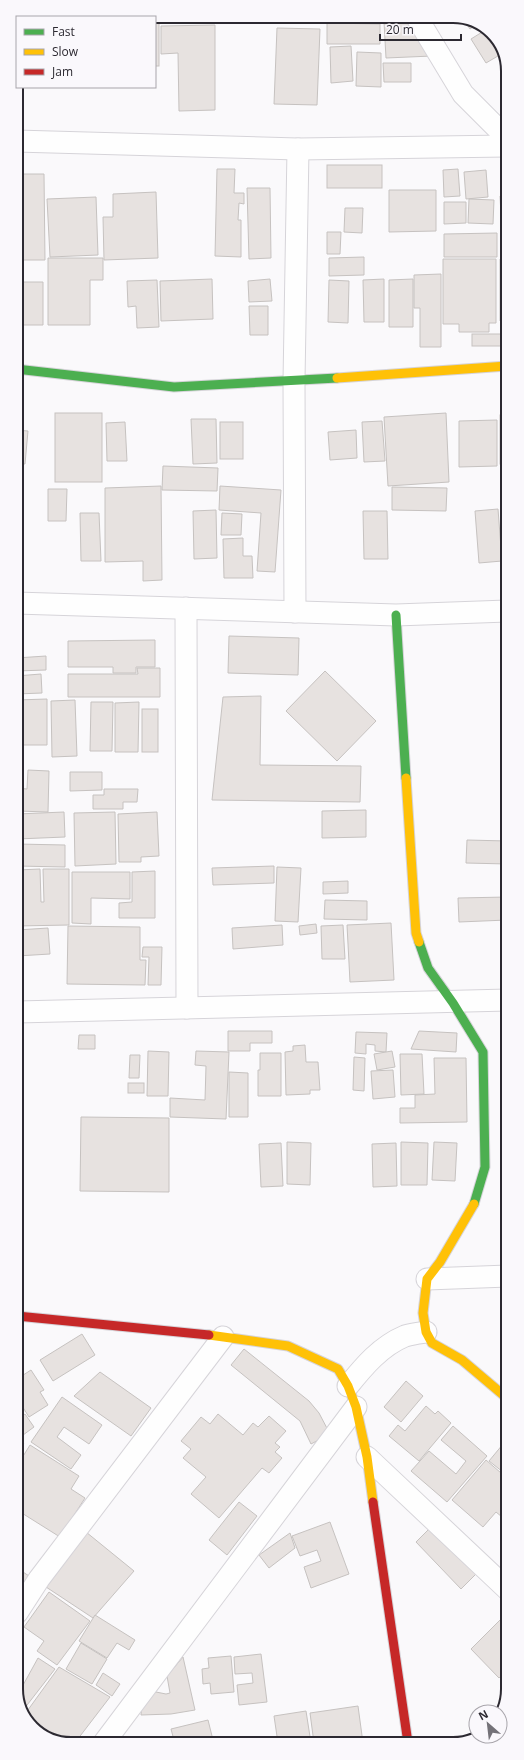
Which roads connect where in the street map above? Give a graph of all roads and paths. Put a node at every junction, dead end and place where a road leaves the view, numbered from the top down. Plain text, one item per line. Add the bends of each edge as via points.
1 (420, 23) edge
2 (501, 132) edge
3 (23, 141) edge
4 (501, 146) edge
5 (298, 149) junction
6 (501, 366) edge
7 (23, 370) edge
8 (294, 381) junction
9 (23, 603) edge
10 (186, 608) junction
11 (501, 611) edge
12 (295, 612) junction
13 (396, 615) junction
14 (501, 1000) edge
15 (453, 1003) junction
16 (187, 1008) junction
17 (23, 1012) edge
18 (501, 1276) edge
19 (428, 1279) junction
20 (23, 1317) edge
21 (426, 1332) junction
22 (223, 1337) junction
23 (348, 1386) junction
24 (501, 1393) edge
25 (356, 1407) junction
26 (367, 1457) junction
27 (501, 1583) edge
28 (23, 1604) edge
29 (108, 1737) edge
30 (407, 1737) edge

1 - 2 street via 463,94
3 - 5 street
4 - 5 street
5 - 8 street
6 - 8 street
7 - 8 street via 174,387
8 - 12 street
9 - 10 street
10 - 12 street
10 - 16 street
11 - 13 street
12 - 13 street
13 - 15 street via 416,934 428,968
14 - 15 street
15 - 16 street
15 - 19 street via 483,1052 485,1167 476,1200
16 - 17 street
18 - 19 street
19 - 21 street via 423,1313
20 - 22 street
21 - 23 street via 405,1336 390,1344 367,1362
21 - 24 street via 432,1343 462,1360
22 - 23 street via 288,1346 338,1369
22 - 28 street via 39,1579
23 - 25 street
25 - 26 street
25 - 29 street
26 - 27 street
26 - 30 street

